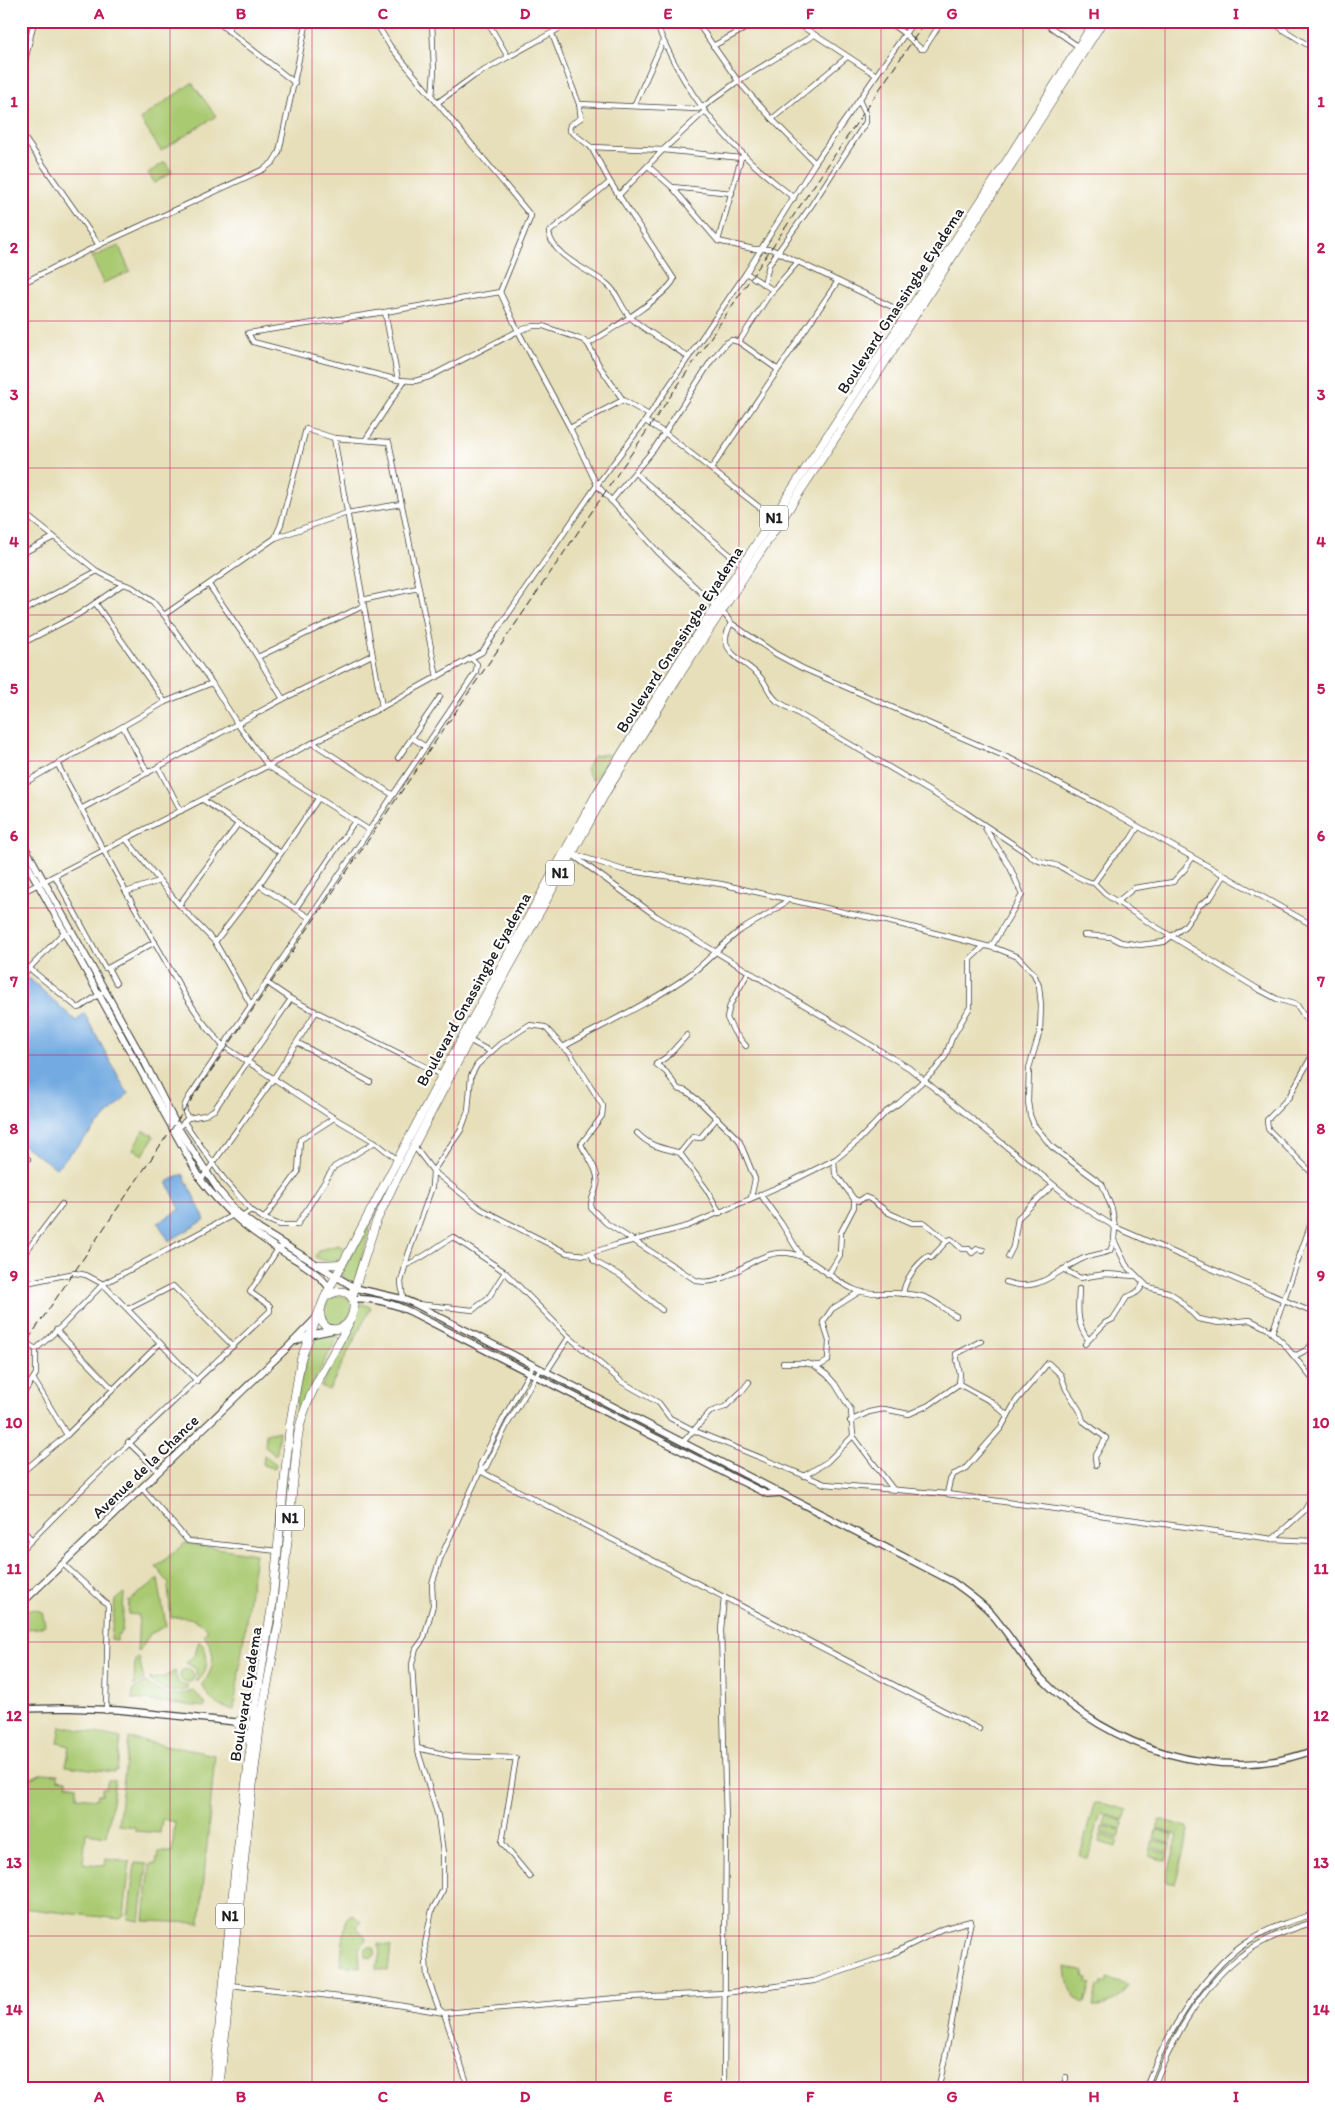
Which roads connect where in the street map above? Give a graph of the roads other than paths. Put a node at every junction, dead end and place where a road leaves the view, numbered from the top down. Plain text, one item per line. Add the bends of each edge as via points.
1 (34, 21) edge
2 (216, 21) edge
3 (231, 21) edge
4 (294, 21) edge
5 (313, 21) edge
6 (375, 21) edge
7 (432, 21) edge
8 (487, 21) edge
9 (573, 21) edge
10 (655, 21) edge
11 (696, 21) edge
12 (759, 21) edge
13 (794, 21) edge
14 (887, 21) edge
15 (914, 21) edge
16 (942, 21) edge
17 (1042, 21) edge
18 (1095, 21) edge
19 (1103, 21) edge
20 (1270, 21) edge
21 (1289, 21) edge
22 (307, 22) edge
23 (1283, 30) junction
24 (228, 31) junction
25 (552, 34) junction
26 (906, 34) junction
27 (814, 35) junction
28 (663, 41) junction
29 (713, 46) junction
30 (1079, 47) junction
31 (1314, 49) edge
32 (23, 56) edge
33 (508, 57) junction
34 (847, 57) junction
35 (876, 76) junction
36 (21, 79) edge
37 (738, 81) junction
38 (294, 83) junction
39 (432, 97) junction
40 (859, 100) junction
41 (437, 103) junction
42 (579, 104) junction
43 (634, 106) junction
44 (704, 109) junction
45 (772, 120) junction
46 (21, 133) edge
47 (591, 147) junction
48 (663, 150) junction
49 (742, 157) junction
50 (816, 164) junction
51 (648, 166) junction
52 (610, 182) junction
53 (672, 187) junction
54 (732, 193) junction
55 (618, 196) junction
56 (794, 198) junction
57 (718, 241) junction
58 (99, 245) junction
59 (762, 248) junction
60 (777, 253) junction
61 (797, 263) junction
62 (746, 273) junction
63 (838, 281) junction
64 (21, 284) edge
65 (764, 284) junction
66 (773, 290) junction
67 (500, 292) junction
68 (385, 312) junction
69 (907, 314) junction
70 (630, 318) junction
71 (518, 331) junction
72 (739, 342) junction
73 (588, 344) junction
74 (688, 357) junction
75 (777, 369) junction
76 (398, 380) junction
77 (404, 380) junction
78 (623, 400) junction
79 (649, 415) junction
80 (645, 421) junction
81 (570, 428) junction
82 (665, 433) junction
83 (334, 438) junction
84 (366, 439) junction
85 (711, 469) junction
86 (635, 473) junction
87 (596, 485) junction
88 (611, 501) junction
89 (401, 504) junction
90 (21, 511) edge
91 (347, 513) junction
92 (773, 518) junction
93 (54, 536) junction
94 (275, 538) junction
95 (21, 554) edge
96 (743, 566) junction
97 (97, 571) junction
98 (123, 584) junction
99 (209, 585) junction
100 (418, 588) junction
101 (363, 603) junction
102 (96, 604) junction
103 (718, 610) junction
104 (21, 612) edge
105 (164, 615) junction
106 (731, 623) junction
107 (21, 644) edge
108 (372, 655) junction
109 (258, 657) junction
110 (472, 659) junction
111 (437, 678) junction
112 (212, 683) junction
113 (440, 697) dead end
114 (283, 699) junction
115 (165, 702) junction
116 (382, 707) junction
117 (238, 725) junction
118 (123, 727) junction
119 (412, 738) junction
120 (313, 743) junction
121 (426, 747) junction
122 (398, 758) dead end
123 (58, 766) junction
124 (268, 766) junction
125 (159, 768) junction
126 (148, 773) junction
127 (21, 785) edge
128 (393, 795) junction
129 (318, 799) junction
130 (202, 800) junction
131 (81, 809) junction
132 (181, 811) junction
133 (354, 822) junction
134 (238, 824) junction
135 (983, 824) junction
136 (1138, 827) junction
137 (369, 830) junction
138 (126, 839) junction
139 (21, 840) edge
140 (103, 851) junction
141 (568, 852) junction
142 (21, 853) edge
143 (280, 853) junction
144 (1192, 858) junction
145 (55, 876) junction
146 (1224, 876) junction
147 (159, 882) junction
148 (42, 883) junction
149 (1094, 883) junction
150 (259, 884) junction
151 (126, 892) junction
152 (21, 893) edge
153 (789, 899) junction
154 (1117, 902) junction
155 (179, 905) junction
156 (296, 908) junction
157 (310, 918) junction
158 (1314, 926) edge
159 (65, 931) junction
160 (1084, 935) dead end
161 (1172, 937) junction
162 (155, 942) junction
163 (215, 942) junction
164 (983, 946) junction
165 (991, 947) junction
166 (715, 951) junction
167 (29, 968) junction
168 (108, 968) junction
169 (749, 971) junction
170 (21, 977) edge
171 (266, 982) junction
172 (116, 983) dead end
173 (102, 992) junction
174 (290, 999) junction
175 (250, 1005) junction
176 (316, 1012) junction
177 (1314, 1025) edge
178 (687, 1035) dead end
179 (466, 1038) junction
180 (298, 1043) junction
181 (222, 1045) junction
182 (746, 1046) dead end
183 (563, 1047) junction
184 (491, 1052) junction
185 (1314, 1052) edge
186 (248, 1061) junction
187 (442, 1075) junction
188 (274, 1078) junction
189 (923, 1081) junction
190 (370, 1082) dead end
191 (334, 1118) junction
192 (717, 1118) junction
193 (186, 1120) junction
194 (176, 1129) junction
195 (637, 1133) dead end
196 (375, 1142) junction
197 (414, 1144) junction
198 (680, 1153) junction
199 (28, 1159) dead end
200 (396, 1159) junction
201 (834, 1160) junction
202 (213, 1164) junction
203 (404, 1164) junction
204 (21, 1167) edge
205 (433, 1171) junction
206 (206, 1173) junction
207 (1314, 1175) edge
208 (201, 1180) junction
209 (1053, 1185) junction
210 (760, 1194) junction
211 (751, 1198) junction
212 (854, 1199) junction
213 (62, 1204) dead end
214 (251, 1210) junction
215 (720, 1213) junction
216 (237, 1215) junction
217 (1314, 1215) edge
218 (263, 1218) junction
219 (1115, 1227) junction
220 (947, 1240) junction
221 (1114, 1240) junction
222 (634, 1241) junction
223 (285, 1245) junction
224 (278, 1249) junction
225 (983, 1250) dead end
226 (591, 1253) junction
227 (800, 1254) junction
228 (1008, 1257) dead end
229 (21, 1258) edge
230 (342, 1264) junction
231 (318, 1265) junction
232 (406, 1265) junction
233 (1063, 1269) junction
234 (505, 1272) junction
235 (828, 1274) junction
236 (336, 1276) junction
237 (1136, 1276) junction
238 (1006, 1282) dead end
239 (1143, 1283) junction
240 (21, 1284) edge
241 (103, 1284) junction
242 (356, 1288) junction
243 (1079, 1289) dead end
244 (328, 1292) junction
245 (859, 1292) junction
246 (381, 1294) junction
247 (903, 1294) junction
248 (350, 1296) junction
249 (403, 1299) junction
250 (1284, 1299) junction
251 (379, 1302) junction
252 (415, 1304) junction
253 (321, 1308) junction
254 (128, 1309) junction
255 (662, 1310) dead end
256 (1314, 1312) edge
257 (956, 1316) dead end
258 (316, 1318) junction
259 (350, 1321) junction
260 (56, 1330) junction
261 (333, 1330) junction
262 (1272, 1333) junction
263 (309, 1335) junction
264 (569, 1338) junction
265 (21, 1340) edge
266 (1088, 1340) junction
267 (982, 1341) dead end
268 (1314, 1341) edge
269 (160, 1343) junction
270 (1085, 1344) dead end
271 (233, 1346) junction
272 (287, 1348) junction
273 (36, 1349) junction
274 (1291, 1353) junction
275 (783, 1363) dead end
276 (534, 1364) junction
277 (814, 1365) junction
278 (541, 1368) junction
279 (547, 1371) junction
280 (530, 1372) junction
281 (537, 1375) junction
282 (34, 1380) junction
283 (1314, 1380) edge
284 (197, 1381) junction
285 (749, 1382) dead end
286 (959, 1384) junction
287 (113, 1389) junction
288 (21, 1397) edge
289 (1008, 1416) junction
290 (850, 1421) junction
291 (694, 1430) junction
292 (67, 1435) junction
293 (853, 1436) junction
294 (128, 1442) junction
295 (683, 1442) junction
296 (1096, 1465) dead end
297 (480, 1471) junction
298 (159, 1472) junction
299 (21, 1473) edge
300 (804, 1476) junction
301 (142, 1488) junction
302 (892, 1490) junction
303 (781, 1493) junction
304 (947, 1494) junction
305 (1314, 1495) edge
306 (21, 1528) edge
307 (1273, 1539) junction
308 (32, 1540) junction
309 (1314, 1542) edge
310 (21, 1551) edge
311 (278, 1551) junction
312 (63, 1564) junction
313 (21, 1587) edge
314 (30, 1596) junction
315 (724, 1597) junction
316 (21, 1604) edge
317 (256, 1702) junction
318 (21, 1709) edge
319 (106, 1711) junction
320 (236, 1724) junction
321 (256, 1727) junction
322 (980, 1729) dead end
323 (250, 1744) junction
324 (417, 1748) junction
325 (1314, 1750) edge
326 (530, 1877) dead end
327 (1314, 1914) edge
328 (1314, 1922) edge
329 (227, 1984) junction
330 (725, 1993) junction
331 (444, 2012) junction
332 (1066, 2077) dead end
333 (1065, 2083) junction
334 (213, 2089) edge
335 (220, 2089) edge
336 (469, 2089) edge
337 (724, 2089) edge
338 (938, 2089) edge
339 (1058, 2089) edge
340 (1067, 2089) edge
341 (1146, 2089) edge
342 (1153, 2089) edge

1 - 32 street
2 - 24 street
3 - 24 street
4 - 22 street via 299,24
5 - 22 street
6 - 39 street via 390,46
7 - 39 street
8 - 33 street
9 - 25 street
10 - 28 street
11 - 29 street
12 - 29 street
13 - 27 street
14 - 26 street
15 - 26 street
16 - 26 street via 924,49
17 - 30 street
18 - 30 highway, Boulevard Gnassingbe Eyadema / N1
19 - 103 highway, Boulevard Gnassingbe Eyadema / N1 via 864,394
20 - 23 street
21 - 23 street
22 - 38 street
23 - 31 street
24 - 38 street
25 - 33 street
25 - 42 street
26 - 35 street
27 - 34 street
27 - 37 street
28 - 43 street
28 - 44 street
29 - 37 street
30 - 69 highway, Boulevard Gnassingbe Eyadema / N1
32 - 36 street
33 - 41 street
34 - 35 street
34 - 45 street
35 - 40 street
37 - 44 street
37 - 45 street
38 - 58 street via 279,152 273,162
39 - 41 street
40 - 50 street
40 - 60 street via 866,122
41 - 67 street via 531,216
42 - 43 street
42 - 47 street via 581,118 570,125 569,130
43 - 44 street
44 - 48 street
44 - 49 street
45 - 50 street
46 - 58 street
47 - 48 street
47 - 52 street
48 - 49 street
48 - 51 street
49 - 54 street
49 - 56 street
50 - 56 street
51 - 53 street
51 - 55 street
52 - 55 street
52 - 70 street via 548,233 577,266 610,286
53 - 54 street
53 - 57 street
54 - 57 street
55 - 70 street via 674,279 668,288
56 - 59 street
57 - 59 street via 753,250
58 - 64 street
59 - 60 street
59 - 62 street
60 - 61 street
60 - 65 street via 769,265
61 - 63 street
61 - 66 street
62 - 65 street
62 - 74 street
63 - 69 street
63 - 75 street
65 - 66 street
66 - 72 street
67 - 68 street
67 - 71 street
68 - 76 street
68 - 76 street via 248,333 253,342
69 - 92 highway, Boulevard Gnassingbe Eyadema / N1
70 - 73 street
70 - 74 street
71 - 73 street via 543,326
71 - 77 street via 429,377
71 - 81 street
72 - 75 street
72 - 82 street via 728,342 711,361
73 - 78 street
74 - 79 street
75 - 85 street
76 - 77 street
77 - 84 street
78 - 79 street
78 - 81 street
79 - 80 street
80 - 82 street
80 - 87 street
81 - 87 street
82 - 85 street
82 - 86 street
83 - 84 street
83 - 91 street
83 - 94 street via 306,429
84 - 89 street via 390,444
85 - 92 street
86 - 88 street
86 - 96 street
87 - 88 street
87 - 110 street via 490,642
88 - 103 street
89 - 91 street
89 - 100 street
90 - 93 street
91 - 94 street
91 - 101 street
92 - 96 highway, Boulevard Gnassingbe Eyadema / N1
93 - 95 street
93 - 97 street
94 - 99 street
96 - 103 highway, Boulevard Gnassingbe Eyadema / N1
97 - 98 street
97 - 104 street
98 - 102 street
98 - 105 street via 140,592
99 - 105 street
99 - 109 street
100 - 101 street
100 - 111 street
101 - 108 street
101 - 109 street
102 - 107 street
102 - 115 street
103 - 106 street
103 - 141 highway, Boulevard Gnassingbe Eyadema / N1 via 630,738
105 - 112 street
106 - 135 street via 726,644 762,680 767,692 777,701
106 - 136 street via 802,668 993,750
108 - 114 street
108 - 116 street
109 - 114 street
110 - 111 street
110 - 121 street via 478,664 476,672
111 - 116 street
112 - 115 street
112 - 117 street
113 - 119 street
114 - 117 street
115 - 118 street
116 - 120 street
117 - 124 street
117 - 125 street
118 - 123 street
118 - 126 street
119 - 121 street
119 - 122 street
120 - 124 street
120 - 128 street
121 - 128 street
123 - 127 street
123 - 131 street
124 - 129 street
124 - 130 street
125 - 126 street
125 - 132 street
126 - 131 street
128 - 137 street
129 - 133 street
129 - 143 street
130 - 132 street
130 - 134 street
131 - 140 street
132 - 138 street
133 - 137 street
133 - 156 street
134 - 143 street
134 - 155 street
135 - 149 street via 1032,859 1058,866
135 - 165 street via 1010,867 1022,895
136 - 144 street
136 - 149 street
137 - 157 street
138 - 140 street
138 - 147 street
139 - 148 main road
140 - 145 street
140 - 151 street
141 - 153 street via 636,873 721,884
141 - 166 street via 656,916
141 - 179 highway, Boulevard Gnassingbe Eyadema / N1
142 - 148 main road
143 - 150 street
144 - 146 street
144 - 154 street via 1173,882 1134,888
145 - 148 street
145 - 168 street via 103,965
146 - 158 street
146 - 161 street via 1211,897
147 - 151 street
147 - 155 street
148 - 152 street
148 - 159 main road
148 - 173 main road
149 - 154 street
150 - 156 street
150 - 163 street
151 - 162 street
153 - 164 street
153 - 166 street
154 - 161 street
155 - 163 street
156 - 157 street
157 - 171 street
159 - 167 street
159 - 173 main road
160 - 161 street via 1111,937 1140,945 1164,942
161 - 177 street via 1258,989 1297,1005
162 - 168 street
162 - 181 street via 186,997
163 - 175 street
164 - 165 street
164 - 189 street via 970,959 970,1007 945,1057
165 - 219 street via 1018,957 1034,974 1039,986 1042,1022 1028,1073 1028,1107 1034,1125 1052,1147 1102,1184
166 - 169 street
166 - 183 street via 693,972
167 - 170 street
167 - 173 street via 78,1008
168 - 172 street
169 - 182 street via 730,1005 727,1018
169 - 189 street via 909,1068
171 - 174 street
171 - 175 street
173 - 194 main road via 143,1059
174 - 176 street
174 - 186 street
175 - 181 street
176 - 180 street
176 - 187 street
178 - 192 street via 656,1064 678,1089 686,1091
179 - 184 street
179 - 187 highway, Boulevard Gnassingbe Eyadema / N1
179 - 197 highway, Boulevard Gnassingbe Eyadema / N1
180 - 188 street
180 - 190 street
181 - 186 street
181 - 193 street via 185,1103
183 - 184 street via 545,1027 529,1025
183 - 222 street via 603,1106 602,1116 581,1144 597,1176 591,1208 606,1223
184 - 205 street via 471,1076 468,1111 461,1130
185 - 207 street via 1289,1097 1267,1120 1268,1129
186 - 188 street
186 - 193 street via 214,1110
187 - 200 highway, Boulevard Gnassingbe Eyadema / N1
188 - 191 street
188 - 202 street
189 - 201 street
189 - 209 street
191 - 196 street
191 - 218 street via 300,1140 298,1172
192 - 198 street via 700,1138 693,1137
192 - 211 street via 739,1140 755,1179
193 - 194 street
193 - 202 street
194 - 206 main road
194 - 208 main road
195 - 198 street via 657,1148
196 - 200 street
196 - 218 street via 334,1167 297,1225 280,1225
197 - 203 highway, Boulevard Gnassingbe Eyadema / N1
197 - 205 street
198 - 215 street
199 - 204 street
200 - 203 street
200 - 230 highway, Boulevard Gnassingbe Eyadema / N1
201 - 210 street
201 - 212 street via 835,1173
202 - 206 street
202 - 214 street
203 - 242 highway, Boulevard Gnassingbe Eyadema / N1 via 376,1222
205 - 226 street via 503,1222 567,1253
205 - 232 street via 432,1187
206 - 208 street
206 - 216 main road
208 - 216 main road via 214,1198
209 - 219 street
209 - 228 street via 1018,1218
210 - 211 street
210 - 227 street
211 - 215 street
212 - 220 street via 859,1201 865,1197 916,1225 925,1223
212 - 235 street via 854,1207 841,1232 840,1255
213 - 229 street
214 - 216 street
214 - 218 street
215 - 222 street
216 - 223 main road
216 - 224 main road
216 - 241 street
217 - 250 street
219 - 221 street
219 - 250 street
220 - 225 street via 951,1239 962,1249 969,1248 972,1253 977,1249
220 - 247 street via 935,1256 928,1256 913,1271
221 - 233 street via 1110,1251 1084,1258
221 - 237 street via 1122,1258
222 - 226 street
222 - 227 street via 697,1281 705,1282 719,1280 766,1256
223 - 224 street
223 - 231 main road
224 - 244 main road via 315,1273
224 - 271 street via 250,1292 270,1306 270,1310
226 - 255 street via 594,1261 621,1276
227 - 235 street
230 - 231 highway
230 - 236 highway, Boulevard Gnassingbe Eyadema / N1
231 - 236 main road
232 - 234 street via 452,1237
232 - 249 street via 401,1282
233 - 237 street via 1080,1278 1105,1274
233 - 238 street via 1034,1285 1019,1287
234 - 252 street via 489,1297 473,1310
234 - 264 street
235 - 245 street
236 - 242 main road
236 - 244 highway, Boulevard Gnassingbe Eyadema / N1
237 - 239 street
239 - 262 street via 1172,1294 1198,1319 1219,1323 1254,1321
239 - 266 street via 1142,1288 1127,1297 1113,1319
240 - 241 street via 75,1273
241 - 254 street
241 - 260 street
242 - 246 main road
242 - 248 highway, Boulevard Gnassingbe Eyadema / N1
243 - 266 street via 1079,1322
244 - 248 highway
244 - 253 highway, N1
245 - 247 street
245 - 277 street via 832,1308 823,1322 829,1340 828,1361 822,1366
246 - 249 main road
246 - 251 main road
247 - 257 street via 926,1298
248 - 251 main road
248 - 259 highway, N1 via 354,1311
249 - 252 main road
250 - 256 street
250 - 262 street
251 - 280 main road via 411,1312
252 - 276 main road
253 - 258 highway, Boulevard Eyadema / N1
253 - 261 highway via 322,1321
254 - 269 street
254 - 271 street via 173,1286
258 - 263 highway, Boulevard Eyadema / N1
258 - 272 main road
259 - 261 highway
259 - 321 highway, Boulevard Eyadema / N1 via 301,1420 280,1611
260 - 273 street
260 - 287 street
261 - 263 main road
262 - 274 street
263 - 272 main road
263 - 311 highway, Boulevard Eyadema / N1 via 298,1370 292,1408
264 - 279 street
264 - 291 street via 622,1382 659,1403 670,1418
265 - 273 street
266 - 270 street
267 - 286 street via 956,1354
268 - 274 street via 1298,1356
269 - 284 street
269 - 287 street
271 - 284 street
272 - 298 main road, Avenue de la Chance
273 - 282 street
274 - 283 street
275 - 277 street
276 - 278 main road
276 - 280 street
277 - 290 street via 835,1384 851,1410
278 - 279 main road
278 - 281 street
279 - 295 main road
280 - 281 main road
280 - 297 street via 481,1462
281 - 297 street via 486,1467
281 - 303 main road via 740,1481 767,1494
282 - 288 street
282 - 292 street
284 - 294 street
285 - 291 street via 725,1407 710,1412
286 - 289 street via 992,1402
286 - 290 street via 929,1405 909,1414 884,1409
287 - 292 street
289 - 296 street via 1016,1401 1048,1363 1061,1375 1083,1421 1106,1438 1095,1457
289 - 304 street via 964,1470 954,1474
290 - 293 street
291 - 295 street
291 - 300 street
292 - 299 street
293 - 300 street via 827,1462
293 - 302 street
294 - 298 street
294 - 308 street
295 - 303 main road
297 - 315 street
297 - 324 street via 440,1559 432,1584 433,1605 424,1638 416,1649 412,1664
298 - 301 main road, Avenue de la Chance
300 - 302 street via 825,1484
301 - 311 street via 188,1541
301 - 312 main road, Avenue de la Chance
302 - 304 street
303 - 325 main road via 936,1573 968,1593 991,1614 1043,1680 1080,1712 1108,1730 1155,1750 1208,1762 1265,1763 1292,1759
304 - 307 street
305 - 307 street via 1304,1512
306 - 308 street
307 - 309 street
308 - 310 street
311 - 317 highway, Boulevard Eyadema / N1
312 - 314 main road, Avenue de la Chance
312 - 319 street via 108,1605
313 - 314 street
314 - 316 main road, Avenue de la Chance
315 - 322 street
315 - 330 street via 721,1630 726,1831
317 - 320 highway
317 - 321 highway, Boulevard Eyadema / N1
318 - 319 main road
319 - 320 main road
320 - 321 main road
320 - 323 highway
321 - 323 highway, Boulevard Eyadema / N1
321 - 329 highway, Boulevard Eyadema / N1
323 - 329 highway, Boulevard Eyadema / N1
324 - 326 street via 452,1756 516,1758 502,1843
324 - 331 street via 438,1816 443,1853 443,1890 432,1910 425,1944 426,1976 439,2009
327 - 341 street via 1253,1938 1219,1965 1199,1990 1167,2042
328 - 342 street via 1257,1945 1224,1970 1172,2046
329 - 331 street
329 - 334 highway, Boulevard Eyadema / N1
329 - 335 highway, Boulevard Eyadema / N1
330 - 331 street via 628,1997
330 - 337 street
330 - 338 street via 814,1981 890,1955 942,1929 971,1921
331 - 336 street
332 - 333 street
333 - 339 street
333 - 340 street

